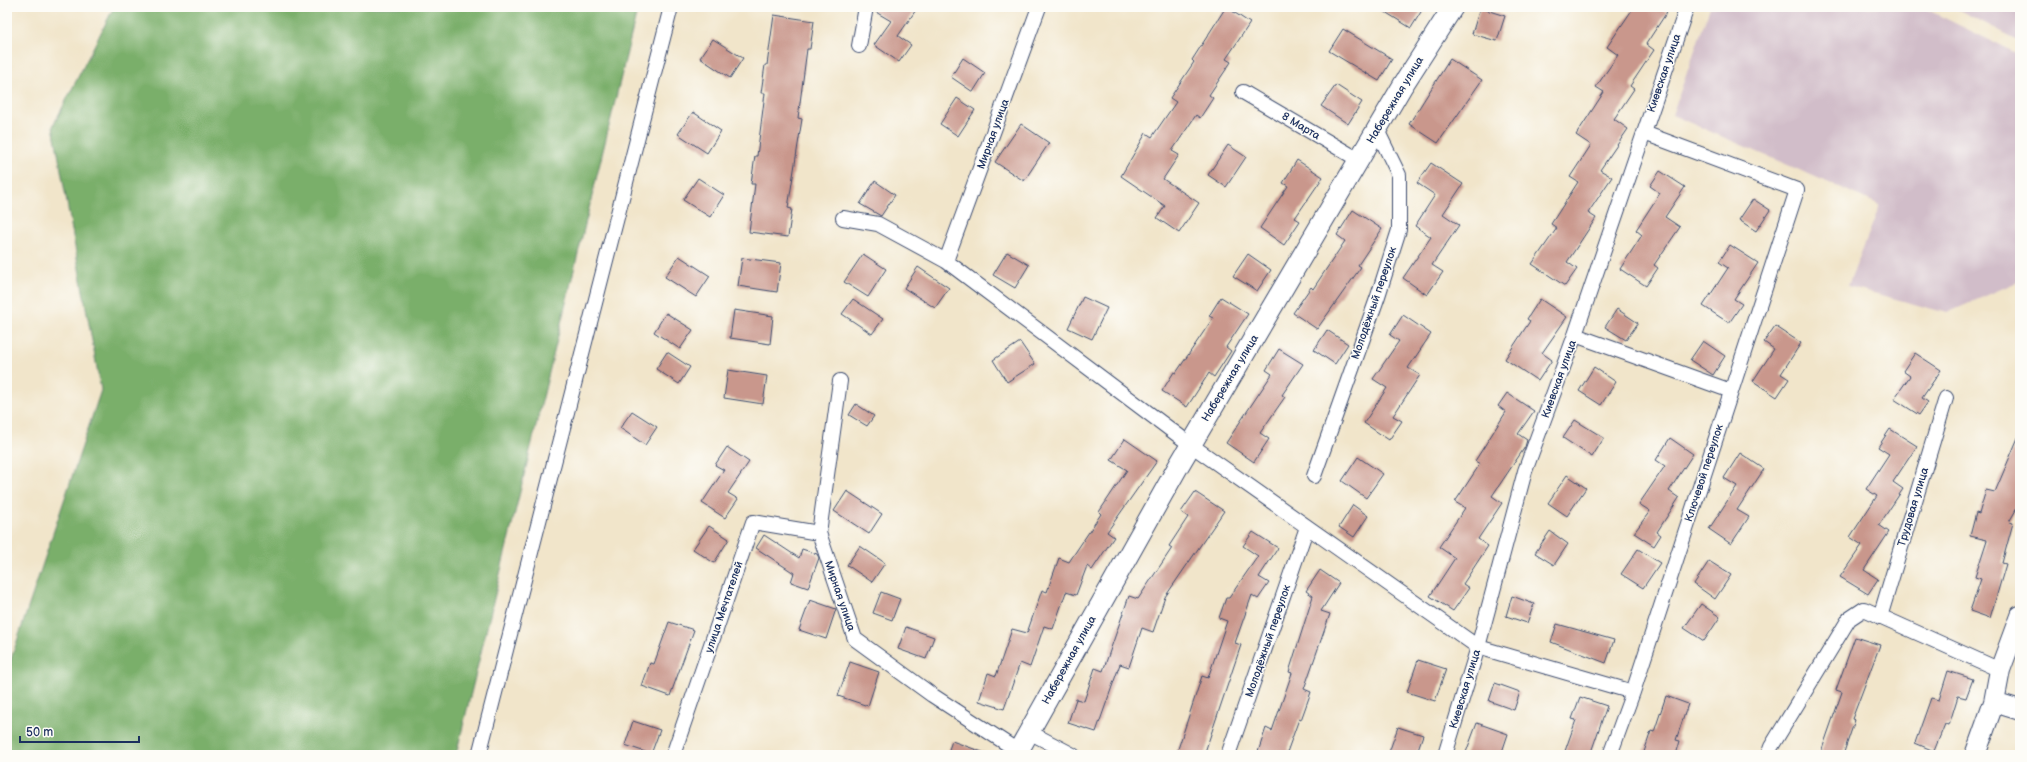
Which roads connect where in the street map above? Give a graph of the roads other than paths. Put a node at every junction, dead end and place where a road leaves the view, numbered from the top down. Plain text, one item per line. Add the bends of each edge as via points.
1 (671, 7) edge
2 (866, 7) edge
3 (1039, 7) edge
4 (1453, 7) edge
5 (1687, 7) edge
6 (859, 46) dead end
7 (1243, 92) dead end
8 (1377, 130) junction
9 (1644, 133) junction
10 (1359, 160) junction
11 (844, 218) dead end
12 (946, 261) junction
13 (1575, 335) junction
14 (840, 381) dead end
15 (1731, 391) junction
16 (1946, 398) dead end
17 (1191, 445) junction
18 (1314, 476) dead end
19 (1307, 527) junction
20 (819, 533) junction
21 (2020, 616) edge
22 (1880, 617) junction
23 (1478, 647) junction
24 (2000, 670) junction
25 (1633, 692) junction
26 (1994, 702) junction
27 (2020, 710) edge
28 (1029, 732) junction
29 (1017, 753) edge
30 (479, 755) edge
31 (673, 755) edge
32 (1073, 755) edge
33 (1228, 755) edge
34 (1445, 755) edge
35 (1610, 755) edge
36 (1768, 755) edge
37 (1975, 755) edge

1 - 30 street
2 - 6 street
3 - 12 street, Мирная улица
4 - 8 street, Набережная улица
5 - 9 street, Киевская улица
7 - 10 street, 8 Марта
8 - 10 street, Набережная улица
8 - 18 street, Молодёжный переулок via 1399,176 1399,230
9 - 13 street, Киевская улица
9 - 15 street, Ключевой переулок via 1797,190
10 - 17 street, Набережная улица
11 - 12 street via 878,224
12 - 17 street
13 - 15 street
13 - 23 street, Киевская улица via 1525,471
14 - 20 street, Мирная улица
15 - 25 street, Ключевой переулок
16 - 22 street, Трудовая улица
17 - 19 street
17 - 28 street, Набережная улица
19 - 23 street
19 - 33 street, Молодёжный переулок
20 - 29 street, Мирная улица via 855,639
20 - 31 street, улица Мечтателей via 753,522
21 - 24 street
22 - 24 street
22 - 36 street via 1864,609 1849,619
23 - 25 street
23 - 34 street, Киевская улица
24 - 26 street
25 - 35 street, Ключевой переулок
26 - 27 street
26 - 37 street
28 - 29 street, Набережная улица
28 - 32 street

